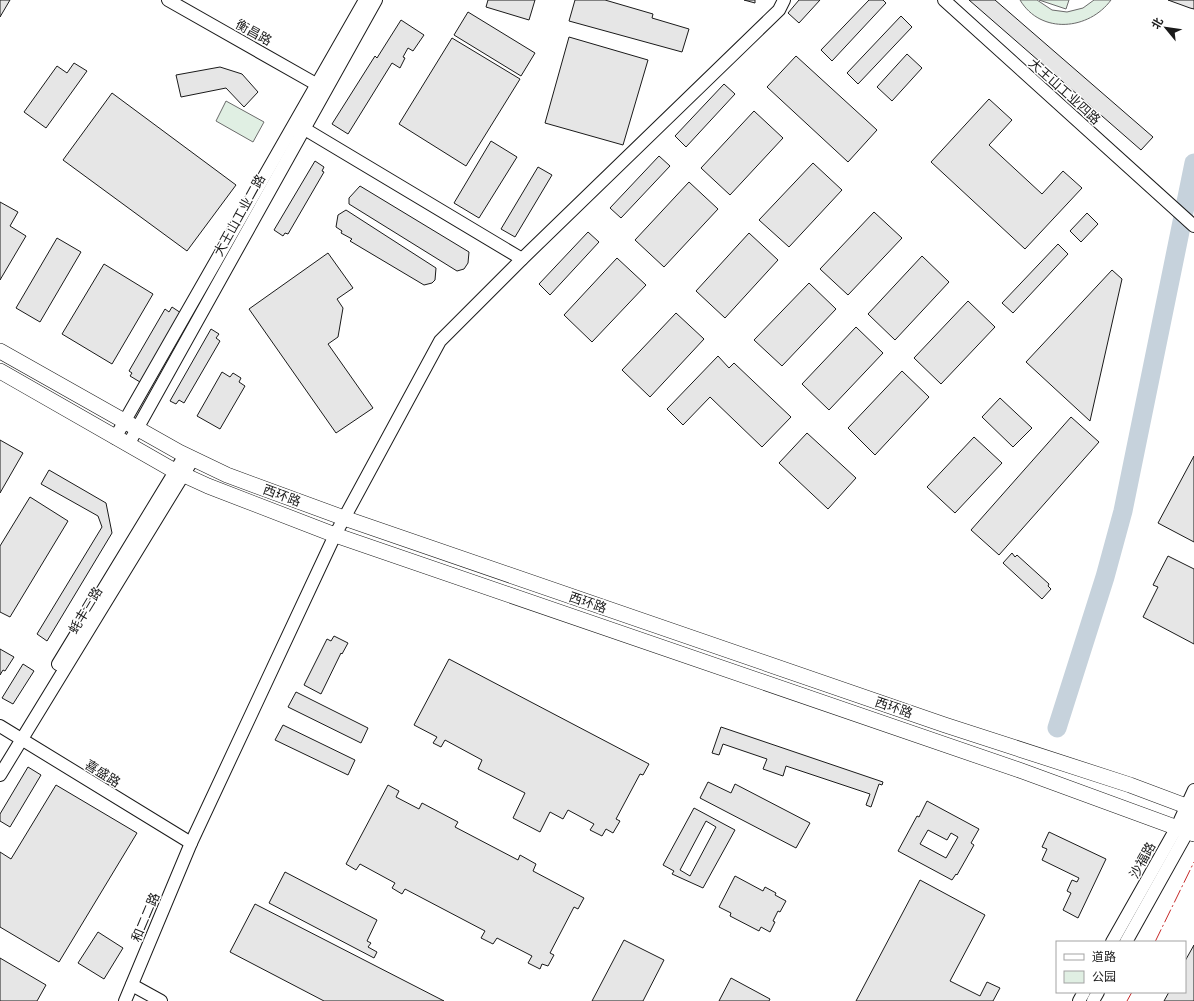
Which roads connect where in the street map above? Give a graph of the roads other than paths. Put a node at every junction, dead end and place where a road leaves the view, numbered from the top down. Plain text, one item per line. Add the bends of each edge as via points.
1 (366, 0) edge
2 (376, 0) edge
3 (784, 0) edge
4 (944, 0) edge
5 (173, 1) edge
6 (322, 87) junction
7 (300, 125) junction
8 (1194, 226) edge
9 (522, 259) junction
10 (0, 351) edge
11 (0, 371) edge
12 (130, 425) junction
13 (122, 441) junction
14 (189, 457) junction
15 (179, 473) junction
16 (344, 518) junction
17 (335, 535) junction
18 (0, 726) edge
19 (19, 737) junction
20 (0, 760) edge
21 (0, 775) edge
22 (1194, 790) edge
23 (1191, 810) edge
24 (1186, 831) edge
25 (191, 843) junction
26 (1113, 941) edge
27 (1127, 941) edge
28 (132, 985) junction
29 (125, 1001) edge
30 (161, 1001) edge

1 - 6 street, 大王山工业二路
2 - 6 street, 大王山工业二路
3 - 9 street, 和二二路 via 779,10
4 - 8 street, 大王山工业四路
5 - 6 street, 衡昌路
6 - 7 street, 大王山工业二路
7 - 9 street
7 - 12 street, 大王山工业二路
9 - 16 street, 和二二路 via 440,341
10 - 12 main road, 西环路
11 - 13 main road, 西环路
12 - 13 street, 大王山工业二路
12 - 14 main road, 西环路
13 - 15 main road, 西环路
14 - 15 street, 蚝丰三路
14 - 16 main road, 西环路 via 227,475
15 - 17 main road, 西环路
15 - 19 street, 蚝丰三路
16 - 17 street, 和二二路
16 - 23 main road, 西环路 via 945,725 1130,785
17 - 24 main road, 西环路 via 1022,771
17 - 25 street, 和二二路
18 - 19 street, 喜盛路
19 - 20 street, 蚝丰三路
19 - 21 street, 蚝丰三路
19 - 25 street, 喜盛路
22 - 23 street, 沙福路
23 - 24 street, 沙福路
24 - 26 street, 沙福路
24 - 27 street, 沙福路
25 - 28 street, 和二二路
28 - 29 street, 和二二路
28 - 30 street

